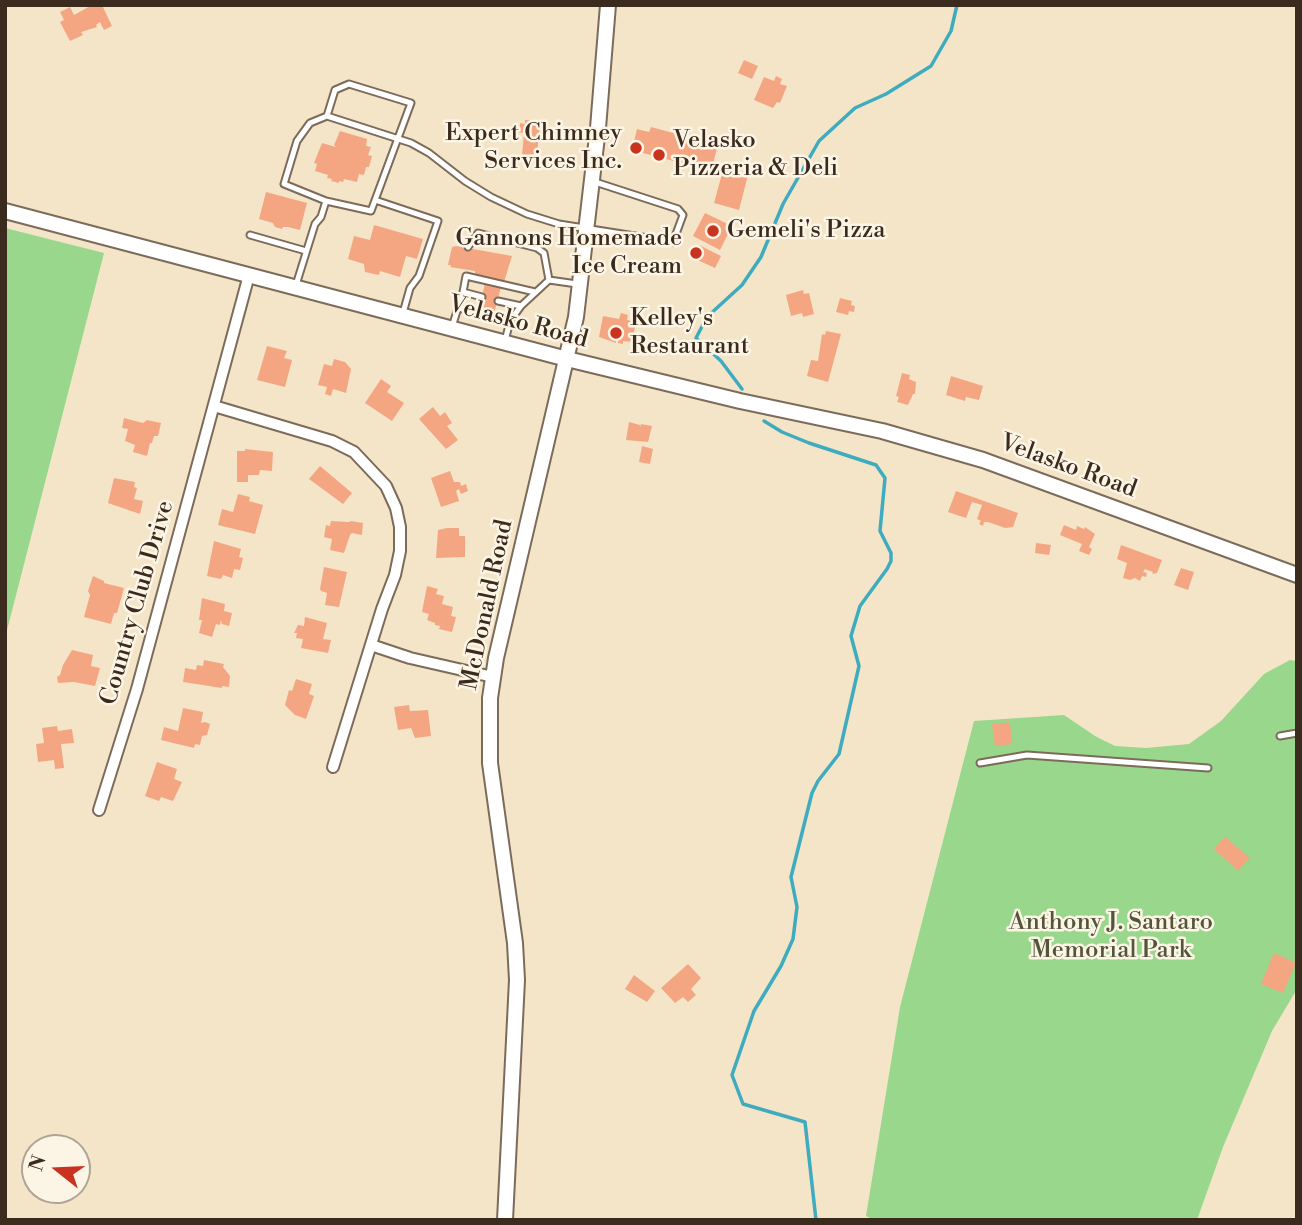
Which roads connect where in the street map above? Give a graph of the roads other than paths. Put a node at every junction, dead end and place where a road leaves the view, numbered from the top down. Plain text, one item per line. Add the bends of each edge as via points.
1 (608, 5) edge
2 (327, 116) junction
3 (398, 139) junction
4 (592, 181) junction
5 (375, 200) junction
6 (326, 201) junction
7 (5, 211) edge
8 (587, 228) junction
9 (250, 235) dead end
10 (468, 247) dead end
11 (306, 251) junction
12 (249, 275) junction
13 (549, 280) junction
14 (580, 285) junction
15 (295, 288) junction
16 (463, 292) junction
17 (535, 292) junction
18 (482, 297) dead end
19 (498, 301) dead end
20 (521, 306) junction
21 (459, 308) junction
22 (402, 316) junction
23 (510, 321) junction
24 (451, 329) junction
25 (505, 343) junction
26 (567, 359) junction
27 (214, 406) junction
28 (1297, 575) edge
29 (371, 645) junction
30 (493, 677) junction
31 (1297, 733) edge
32 (1280, 736) dead end
33 (980, 763) dead end
34 (333, 767) dead end
35 (1208, 768) dead end
36 (99, 810) dead end
37 (505, 1220) edge

1 - 4 street, McDonald Road
2 - 3 lane
2 - 3 lane via 335,90 349,84 411,103
2 - 6 lane via 310,123 297,141 284,184
3 - 5 lane
3 - 8 lane via 527,214
4 - 8 street, McDonald Road
4 - 8 lane via 678,209 683,215 676,238 668,243
5 - 6 lane via 371,211
5 - 22 lane via 438,221
6 - 11 lane
7 - 12 street, Velasko Road
8 - 14 street, McDonald Road
9 - 11 lane
10 - 13 lane via 478,233 537,248 544,253
11 - 15 lane
12 - 15 street, Velasko Road
12 - 27 street, Country Club Drive
13 - 14 lane
13 - 17 lane
14 - 26 street, McDonald Road
15 - 22 street, Velasko Road
16 - 17 lane via 464,273
16 - 18 lane
16 - 21 lane
17 - 20 lane
19 - 20 lane
20 - 23 lane
21 - 23 lane
21 - 24 lane
22 - 24 street, Velasko Road
23 - 25 lane
24 - 25 street, Velasko Road
25 - 26 street, Velasko Road
26 - 28 street, Velasko Road via 882,431 983,460
26 - 30 street, McDonald Road
27 - 29 street via 332,440 354,452 386,486 396,508 400,551
27 - 36 street, Country Club Drive
29 - 30 street via 410,659
29 - 34 street
30 - 37 street, McDonald Road via 490,763 517,979
31 - 32 lane
33 - 35 lane via 1027,755

